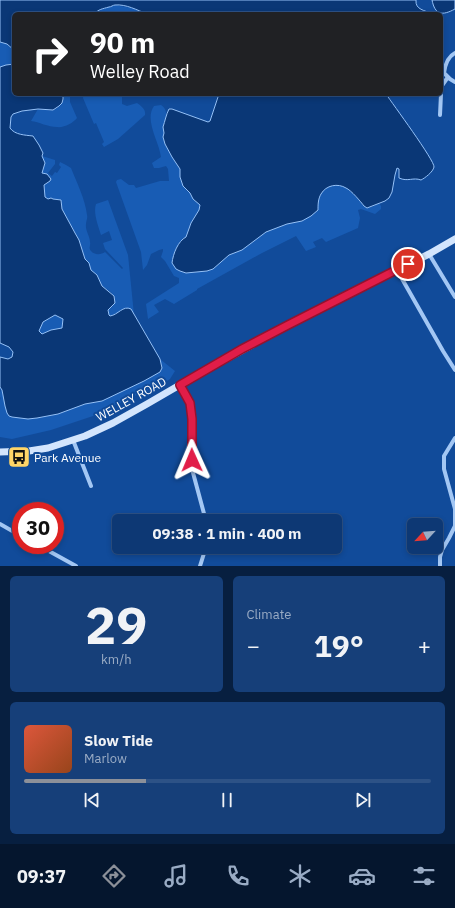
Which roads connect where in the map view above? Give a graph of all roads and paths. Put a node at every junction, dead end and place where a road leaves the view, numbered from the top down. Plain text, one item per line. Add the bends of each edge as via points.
1 (455, 53) edge
2 (443, 71) edge
3 (443, 74) edge
4 (448, 77) junction
5 (455, 82) edge
6 (443, 84) edge
7 (441, 96) edge
8 (440, 115) dead end
9 (455, 239) edge
10 (429, 254) junction
11 (397, 270) junction
12 (455, 297) edge
13 (455, 370) edge
14 (180, 385) junction
15 (455, 438) edge
16 (73, 440) junction
17 (0, 452) edge
18 (91, 486) dead end
19 (204, 514) edge
20 (0, 524) edge
21 (12, 531) edge
22 (54, 554) edge
23 (204, 554) edge
24 (76, 566) edge
25 (200, 566) edge
26 (440, 566) edge

1 - 2 street via 450,56
3 - 4 street
4 - 5 street
4 - 6 street
7 - 8 street
9 - 10 main road, WELLEY ROAD
10 - 11 main road, WELLEY ROAD
10 - 12 street
11 - 13 street
11 - 14 main road, WELLEY ROAD via 242,349
14 - 16 main road, WELLEY ROAD via 113,423
14 - 19 street via 190,403 192,469
15 - 26 street via 444,456 444,469 455,509 455,526 442,550
16 - 17 main road, WELLEY ROAD via 48,448
16 - 18 street
20 - 21 street
22 - 24 street
23 - 25 street

